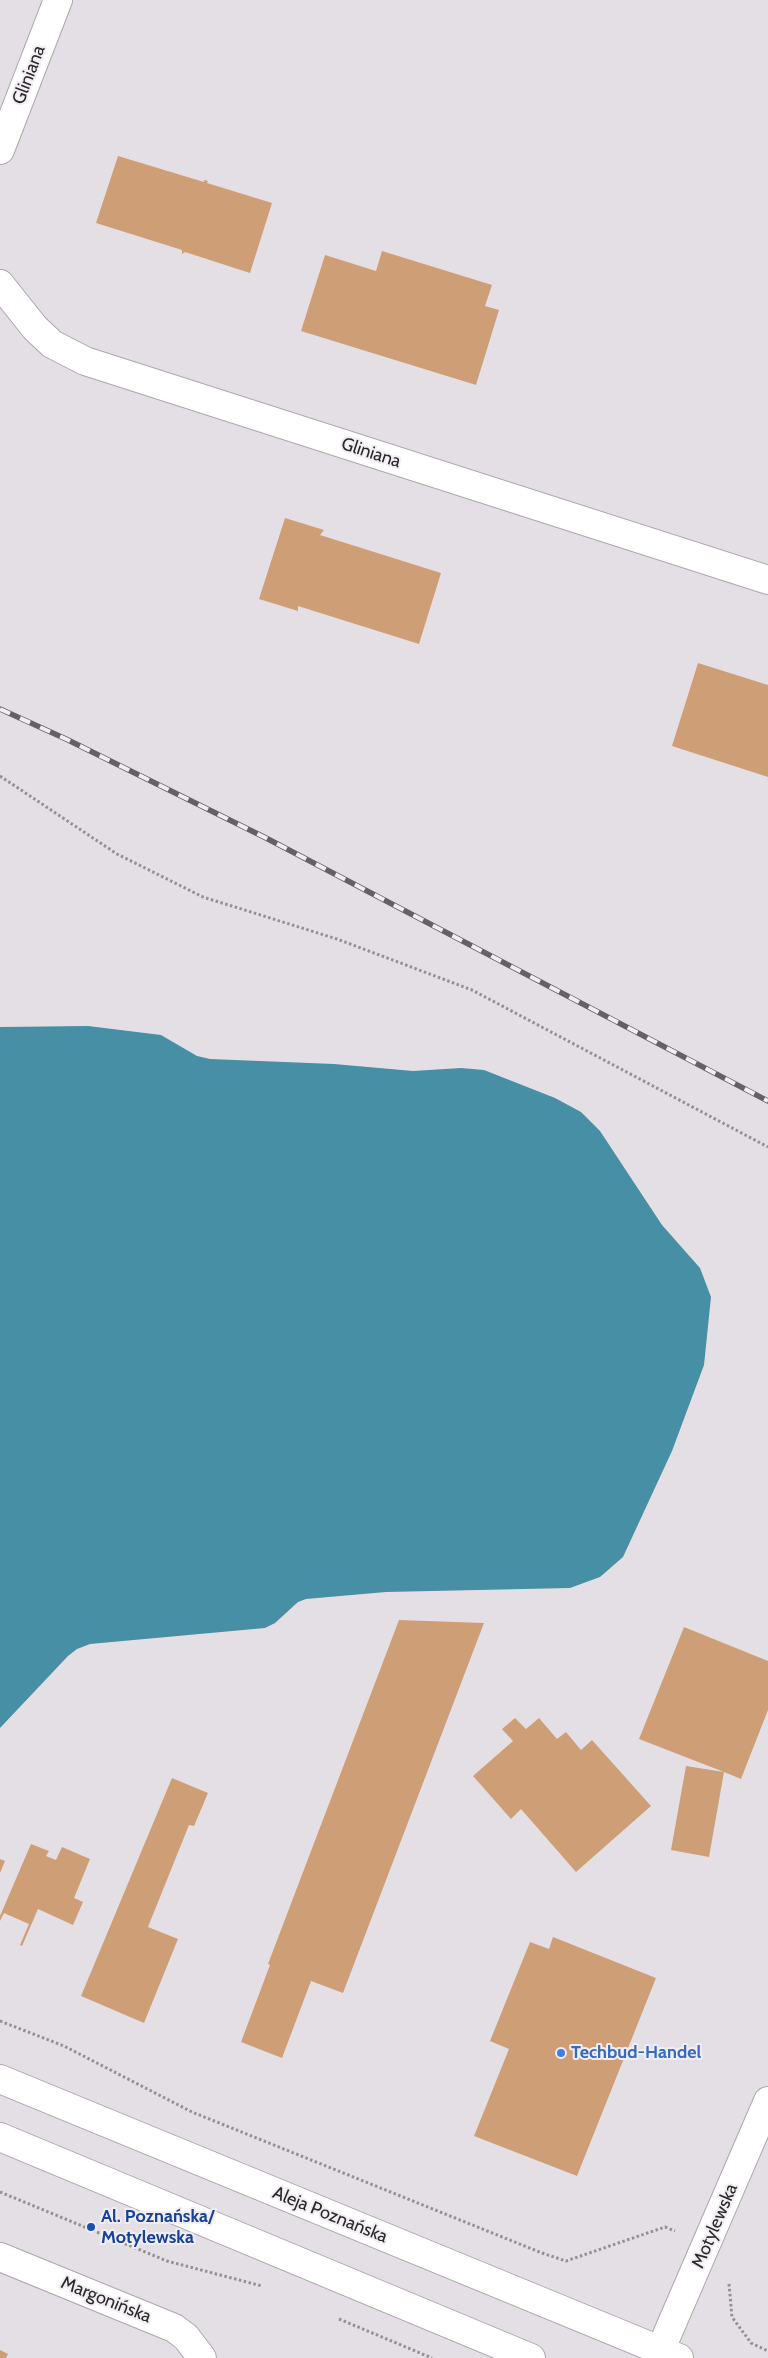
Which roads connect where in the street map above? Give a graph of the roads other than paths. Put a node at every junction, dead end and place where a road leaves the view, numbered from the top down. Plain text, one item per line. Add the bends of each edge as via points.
1 (58, 0) edge
2 (0, 150) edge
3 (0, 284) edge
4 (768, 580) edge
5 (0, 2079) edge
6 (768, 2101) edge
7 (0, 2137) edge
8 (0, 2257) edge
9 (666, 2356) edge
10 (202, 2358) edge
11 (531, 2358) edge

1 - 2 street, Gliniana
3 - 4 street, Gliniana via 52,344 84,361
5 - 9 street, Aleja Poznańska
6 - 9 street, Motylewska
7 - 11 street
8 - 10 street, Margonińska via 174,2328 186,2337

